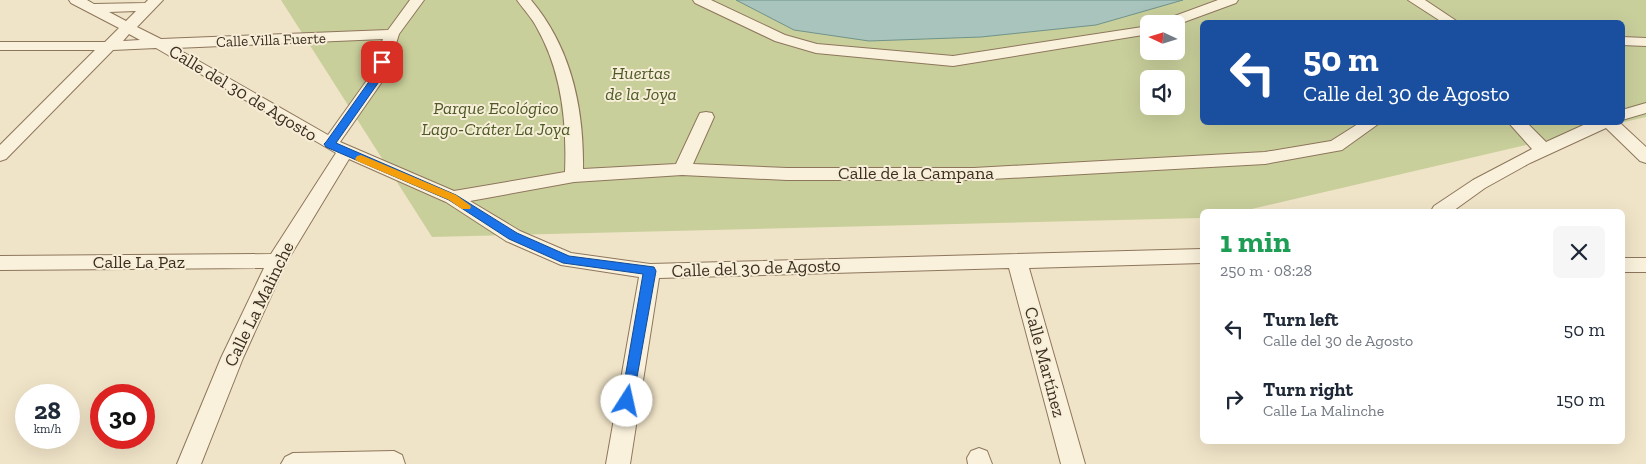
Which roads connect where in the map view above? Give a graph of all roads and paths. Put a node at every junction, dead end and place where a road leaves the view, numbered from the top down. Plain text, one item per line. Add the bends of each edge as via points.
1 (76, 0) edge
2 (417, 0) edge
3 (524, 0) edge
4 (700, 0) edge
5 (1231, 0) edge
6 (1415, 0) edge
7 (152, 4) edge
8 (90, 8) junction
9 (1185, 17) edge
10 (1448, 20) edge
11 (128, 29) junction
12 (1140, 31) edge
13 (392, 34) junction
14 (1625, 41) edge
15 (1646, 42) edge
16 (159, 44) junction
17 (0, 46) edge
18 (107, 46) junction
19 (1646, 108) edge
20 (1625, 114) edge
21 (706, 117) dead end
22 (1368, 125) edge
23 (1519, 125) edge
24 (1600, 125) edge
25 (1610, 125) edge
26 (337, 148) junction
27 (1544, 150) junction
28 (0, 156) edge
29 (1646, 157) edge
30 (682, 169) junction
31 (574, 176) junction
32 (452, 198) junction
33 (1443, 209) edge
34 (1200, 256) edge
35 (1017, 260) junction
36 (277, 261) junction
37 (0, 263) edge
38 (1625, 265) edge
39 (1646, 265) edge
40 (650, 271) junction
41 (394, 462) dead end
42 (189, 464) edge
43 (293, 464) edge
44 (618, 464) edge
45 (1073, 464) edge

1 - 8 street, Calle del 30 de Agosto
2 - 13 street, Calle La Malinche
3 - 31 street via 537,14 561,64 575,131
4 - 12 street via 780,38 816,48 953,61
5 - 9 street
6 - 10 street
7 - 8 street
7 - 11 street
8 - 11 street, Calle del 30 de Agosto
11 - 16 street, Calle del 30 de Agosto
11 - 18 street
13 - 16 street, Calle Villa Fuerte
13 - 26 street, Calle La Malinche via 378,76
14 - 15 street
16 - 18 street, Calle Villa Fuerte
16 - 26 street, Calle del 30 de Agosto
17 - 18 street, Calle Villa Fuerte
18 - 28 street
19 - 20 street
21 - 30 street
22 - 30 street, Calle de la Campana via 1336,146 1265,158 974,174 787,174
23 - 27 street
24 - 27 street
25 - 29 street
26 - 32 street, Calle del 30 de Agosto
26 - 36 street, Calle La Malinche
27 - 33 street via 1480,184
30 - 31 street, Calle de la Campana
31 - 32 street, Calle de la Campana
32 - 40 street, Calle del 30 de Agosto via 513,236 568,260
34 - 35 street, Calle del 30 de Agosto
35 - 40 street, Calle del 30 de Agosto
35 - 45 street, Calle Martínez
36 - 37 street, Calle La Paz
36 - 42 street, Calle La Malinche via 232,358
38 - 39 street
40 - 44 street
41 - 43 street

